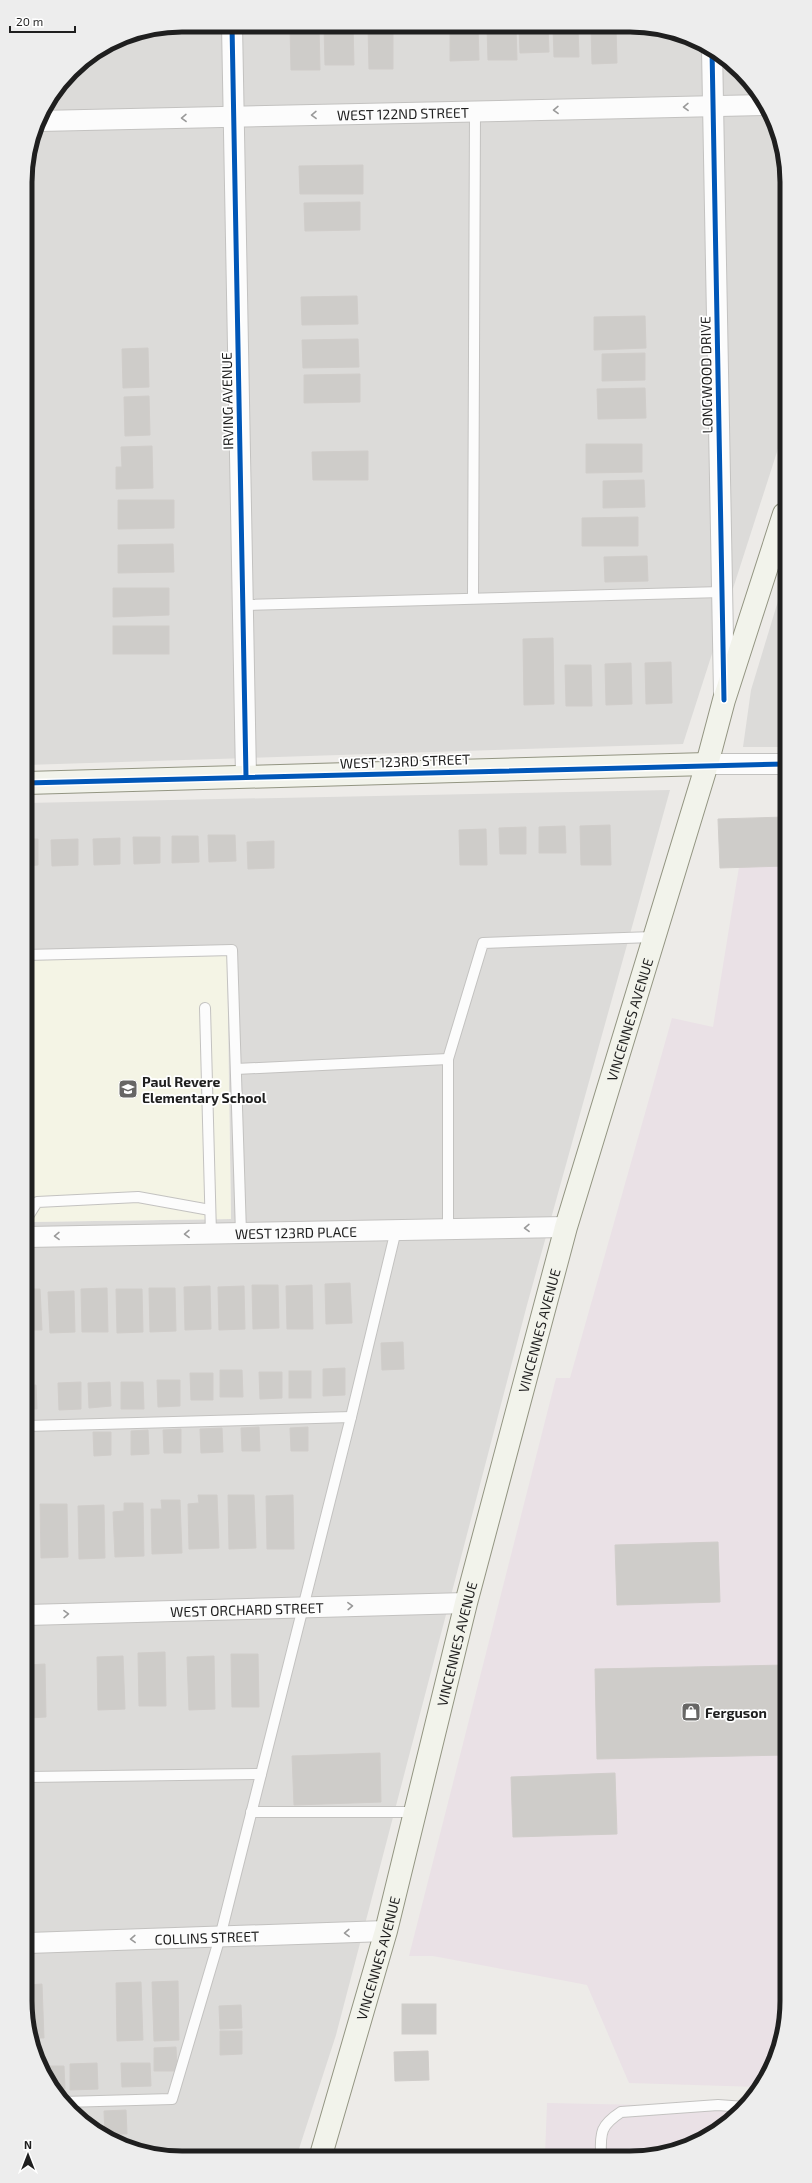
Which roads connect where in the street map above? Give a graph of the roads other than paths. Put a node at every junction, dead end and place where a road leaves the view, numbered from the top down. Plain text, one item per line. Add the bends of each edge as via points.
1 (232, 32) edge
2 (712, 56) edge
3 (759, 105) edge
4 (714, 106) junction
5 (475, 112) junction
6 (234, 117) junction
7 (44, 121) edge
8 (780, 526) edge
9 (722, 592) junction
10 (473, 598) junction
11 (243, 605) junction
12 (724, 700) junction
13 (707, 764) junction
14 (780, 764) edge
15 (246, 777) junction
16 (32, 783) edge
17 (653, 937) junction
18 (32, 955) edge
19 (205, 1008) dead end
20 (448, 1060) junction
21 (236, 1069) junction
22 (32, 1209) edge
23 (210, 1210) junction
24 (566, 1227) junction
25 (448, 1229) junction
26 (396, 1230) junction
27 (241, 1233) junction
28 (211, 1234) junction
29 (32, 1237) edge
30 (351, 1417) junction
31 (32, 1426) edge
32 (466, 1603) junction
33 (302, 1608) junction
34 (32, 1615) edge
35 (261, 1774) junction
36 (32, 1777) edge
37 (251, 1812) junction
38 (416, 1812) junction
39 (386, 1932) junction
40 (220, 1936) junction
41 (32, 1943) edge
42 (71, 2102) edge
43 (737, 2106) edge
44 (322, 2151) edge
45 (601, 2151) edge

1 - 6 street, IRVING AVENUE
2 - 4 street, LONGWOOD DRIVE
3 - 4 street, WEST 122ND STREET
4 -> 5 street, WEST 122ND STREET
4 - 9 street, LONGWOOD DRIVE
5 -> 6 street, WEST 122ND STREET
5 - 10 lane
6 -> 7 street, WEST 122ND STREET
6 - 11 street, IRVING AVENUE
8 - 12 main road, VINCENNES AVENUE
9 - 10 lane
9 - 12 street, LONGWOOD DRIVE
10 - 11 lane
11 - 15 street, IRVING AVENUE
12 - 13 main road, VINCENNES AVENUE
13 - 14 street, WEST 123RD STREET
13 - 15 main road, WEST 123RD STREET
13 - 17 main road, VINCENNES AVENUE
15 - 16 main road, WEST 123RD STREET
17 - 20 lane via 483,943
17 - 24 main road, VINCENNES AVENUE
18 - 21 lane via 232,950
19 - 23 lane
20 - 21 lane
20 - 25 lane
21 - 27 lane
22 - 23 lane via 36,1202 138,1197
23 - 28 lane
24 -> 25 street, WEST 123RD PLACE
24 - 32 main road, VINCENNES AVENUE
25 - 26 street, WEST 123RD PLACE
26 - 27 street, WEST 123RD PLACE
26 - 30 lane
27 - 28 street, WEST 123RD PLACE
28 -> 29 street, WEST 123RD PLACE
30 - 31 lane
30 - 33 lane
33 -> 32 street, WEST ORCHARD STREET
32 - 38 main road, VINCENNES AVENUE
34 -> 33 street, WEST ORCHARD STREET
33 - 35 lane
35 - 36 lane
35 - 37 lane
37 - 38 lane
37 - 40 lane
38 - 39 main road, VINCENNES AVENUE
39 -> 40 street, COLLINS STREET
39 - 44 main road, VINCENNES AVENUE
40 -> 41 street, COLLINS STREET
40 - 42 lane via 172,2099
43 - 45 lane via 718,2105 621,2112 603,2127

